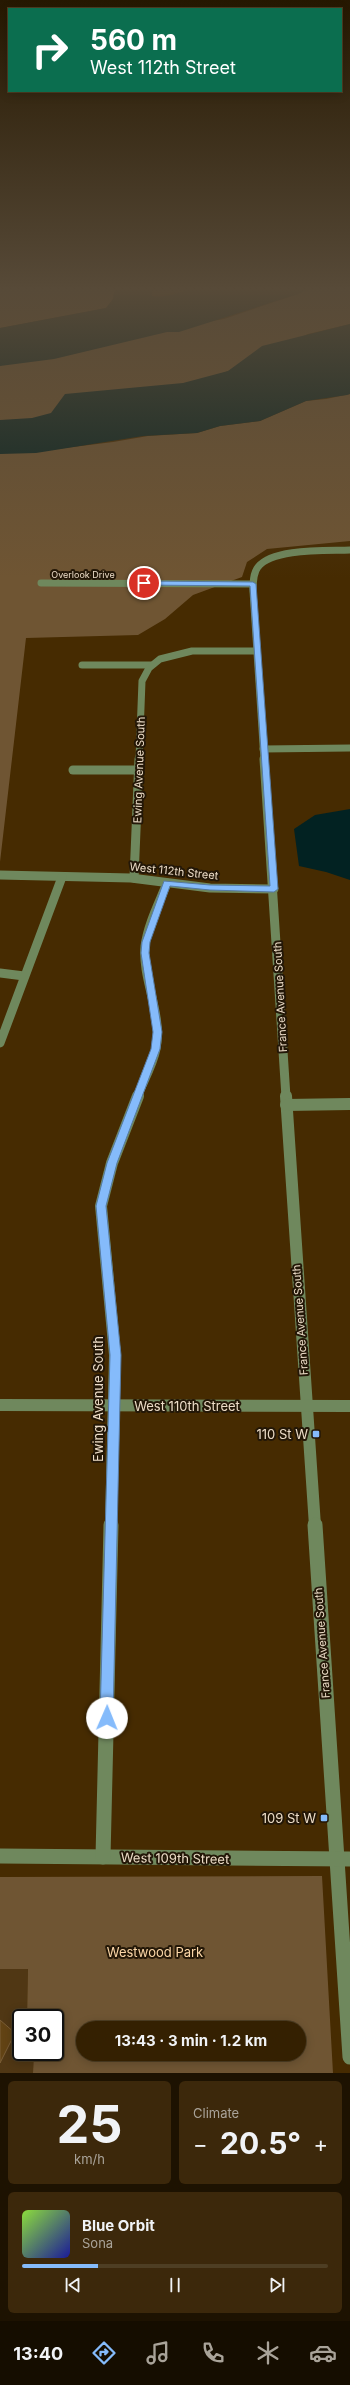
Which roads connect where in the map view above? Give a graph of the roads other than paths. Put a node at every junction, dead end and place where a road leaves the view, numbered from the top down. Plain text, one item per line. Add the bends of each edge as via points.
1 (350, 550) edge
2 (41, 583) dead end
3 (253, 584) junction
4 (257, 651) junction
5 (82, 665) dead end
6 (151, 665) junction
7 (350, 748) edge
8 (263, 749) junction
9 (73, 770) dead end
10 (138, 770) junction
11 (0, 875) edge
12 (62, 877) junction
13 (134, 878) junction
14 (167, 883) junction
15 (274, 889) junction
16 (0, 972) edge
17 (24, 976) junction
18 (0, 1043) edge
19 (350, 1104) edge
20 (286, 1105) junction
21 (0, 1405) edge
22 (115, 1406) junction
23 (350, 1406) edge
24 (306, 1407) junction
25 (0, 1856) edge
26 (103, 1857) junction
27 (343, 1860) edge
28 (350, 2057) edge

1 - 3 street via 299,553 266,560 258,566
2 - 3 street, Overlook Drive
3 - 4 street, France Avenue South
4 - 6 street via 183,652 170,655
4 - 8 street, France Avenue South
5 - 6 street
6 - 10 street, Ewing Avenue South via 142,681
7 - 8 street
8 - 15 street, France Avenue South
9 - 10 street
10 - 13 street, Ewing Avenue South
11 - 12 street, West 112th Street
12 - 13 street, West 112th Street
12 - 17 street
13 - 14 street, West 112th Street
14 - 15 street, West 112th Street via 210,888
14 - 22 street, Ewing Avenue South via 149,932 145,953 158,1032 156,1049 112,1163 101,1206 115,1355
15 - 20 street, France Avenue South
16 - 17 street
17 - 18 street
19 - 20 street
20 - 24 street, France Avenue South
21 - 22 street, West 110th Street
22 - 24 street, West 110th Street
22 - 26 street, Ewing Avenue South
23 - 24 street, West 110th Street
24 - 27 street, France Avenue South
25 - 26 street, West 109th Street
26 - 27 street, West 109th Street
27 - 28 street, France Avenue South

